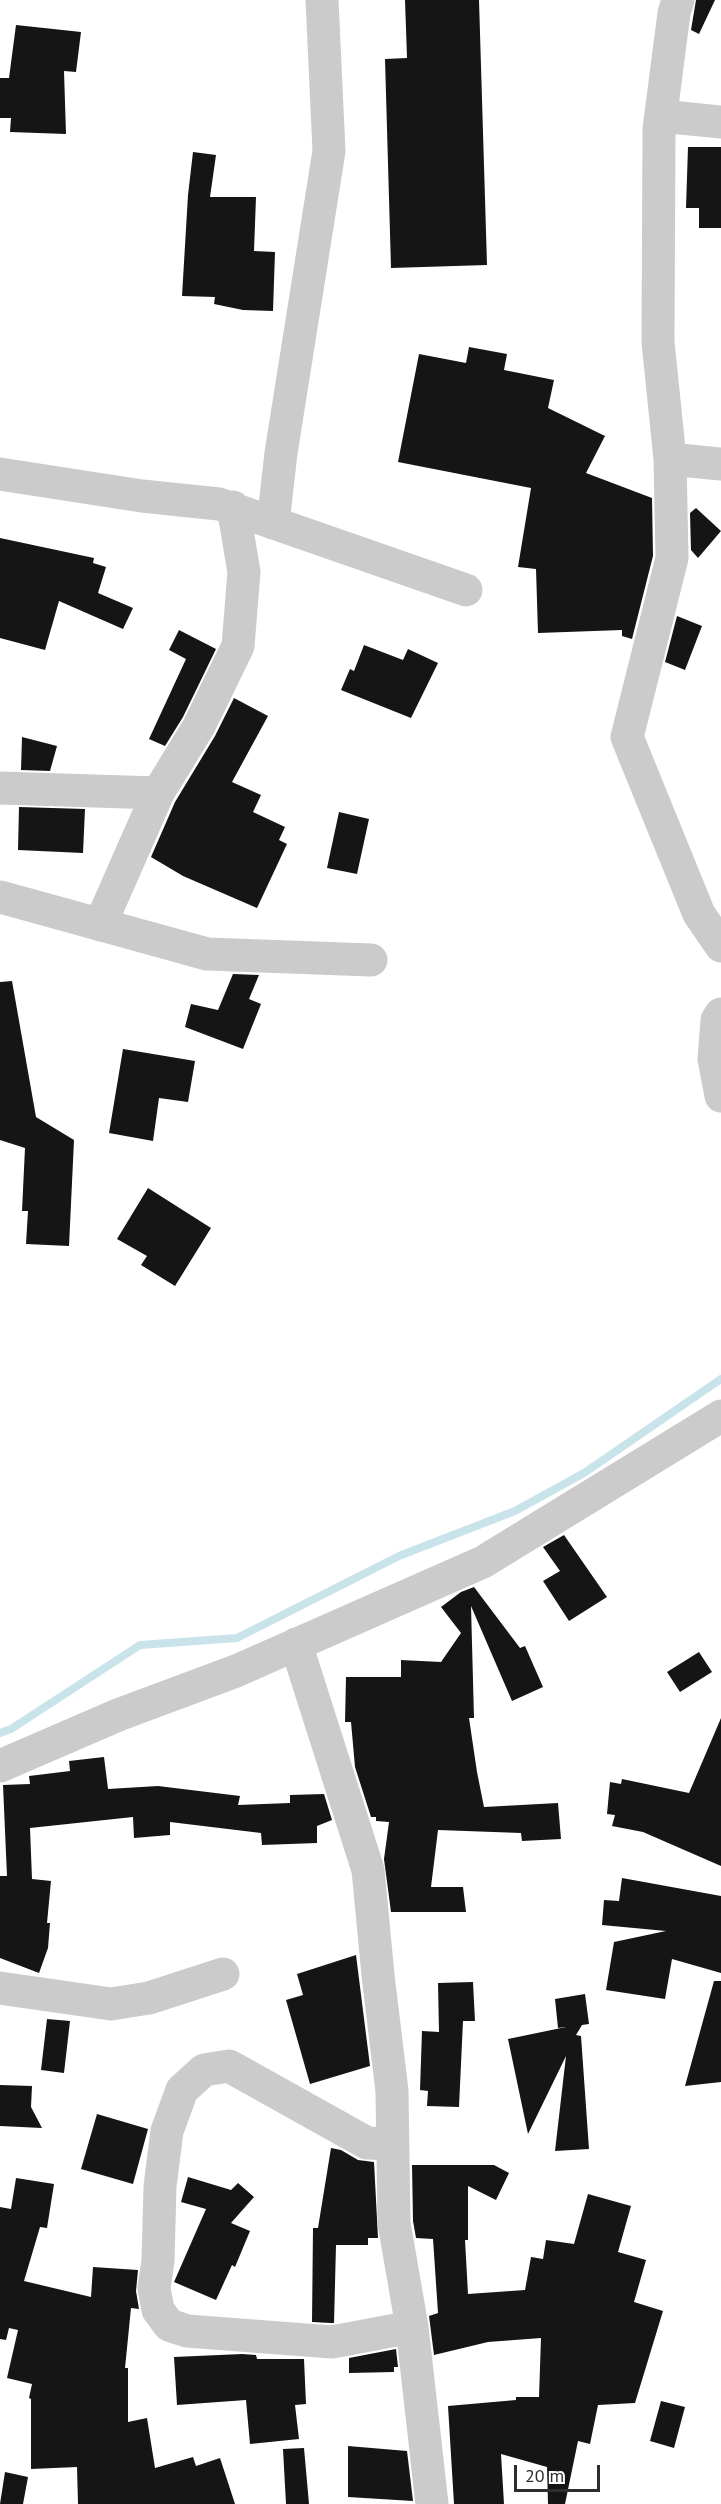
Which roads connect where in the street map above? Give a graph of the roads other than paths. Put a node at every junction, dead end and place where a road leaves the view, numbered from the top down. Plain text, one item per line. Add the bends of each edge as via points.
1 (322, 0) edge
2 (678, 0) edge
3 (661, 116) junction
4 (721, 122) edge
5 (670, 459) junction
6 (721, 464) edge
7 (0, 474) edge
8 (233, 507) junction
9 (273, 523) junction
10 (466, 590) dead end
11 (0, 788) edge
12 (158, 793) junction
13 (0, 897) edge
14 (99, 925) junction
15 (721, 946) edge
16 (371, 960) dead end
17 (721, 1014) edge
18 (721, 1096) edge
19 (721, 1416) edge
20 (296, 1644) junction
21 (0, 1766) edge
22 (223, 1974) dead end
23 (0, 1988) edge
24 (393, 2144) junction
25 (411, 2327) junction
26 (432, 2504) edge

1 - 9 street via 329,151
2 - 3 street
3 - 4 street
3 - 5 street via 658,342
5 - 6 street
5 - 15 street via 672,558 627,736 699,914
7 - 8 street
8 - 9 street
8 - 12 street via 244,572 238,646 199,726
9 - 10 street
11 - 12 street
12 - 14 street
13 - 14 street
14 - 16 street via 207,954
17 - 18 street via 717,1020 714,1059
19 - 20 street via 483,1562
20 - 21 street
20 - 24 street via 368,1870 392,2091
22 - 23 street via 149,1998 111,2004
24 - 25 street via 394,2223
24 - 25 street via 367,2143 230,2066 204,2070 182,2090 167,2132 154,2288 158,2310 170,2325 187,2331 332,2342
25 - 26 street

